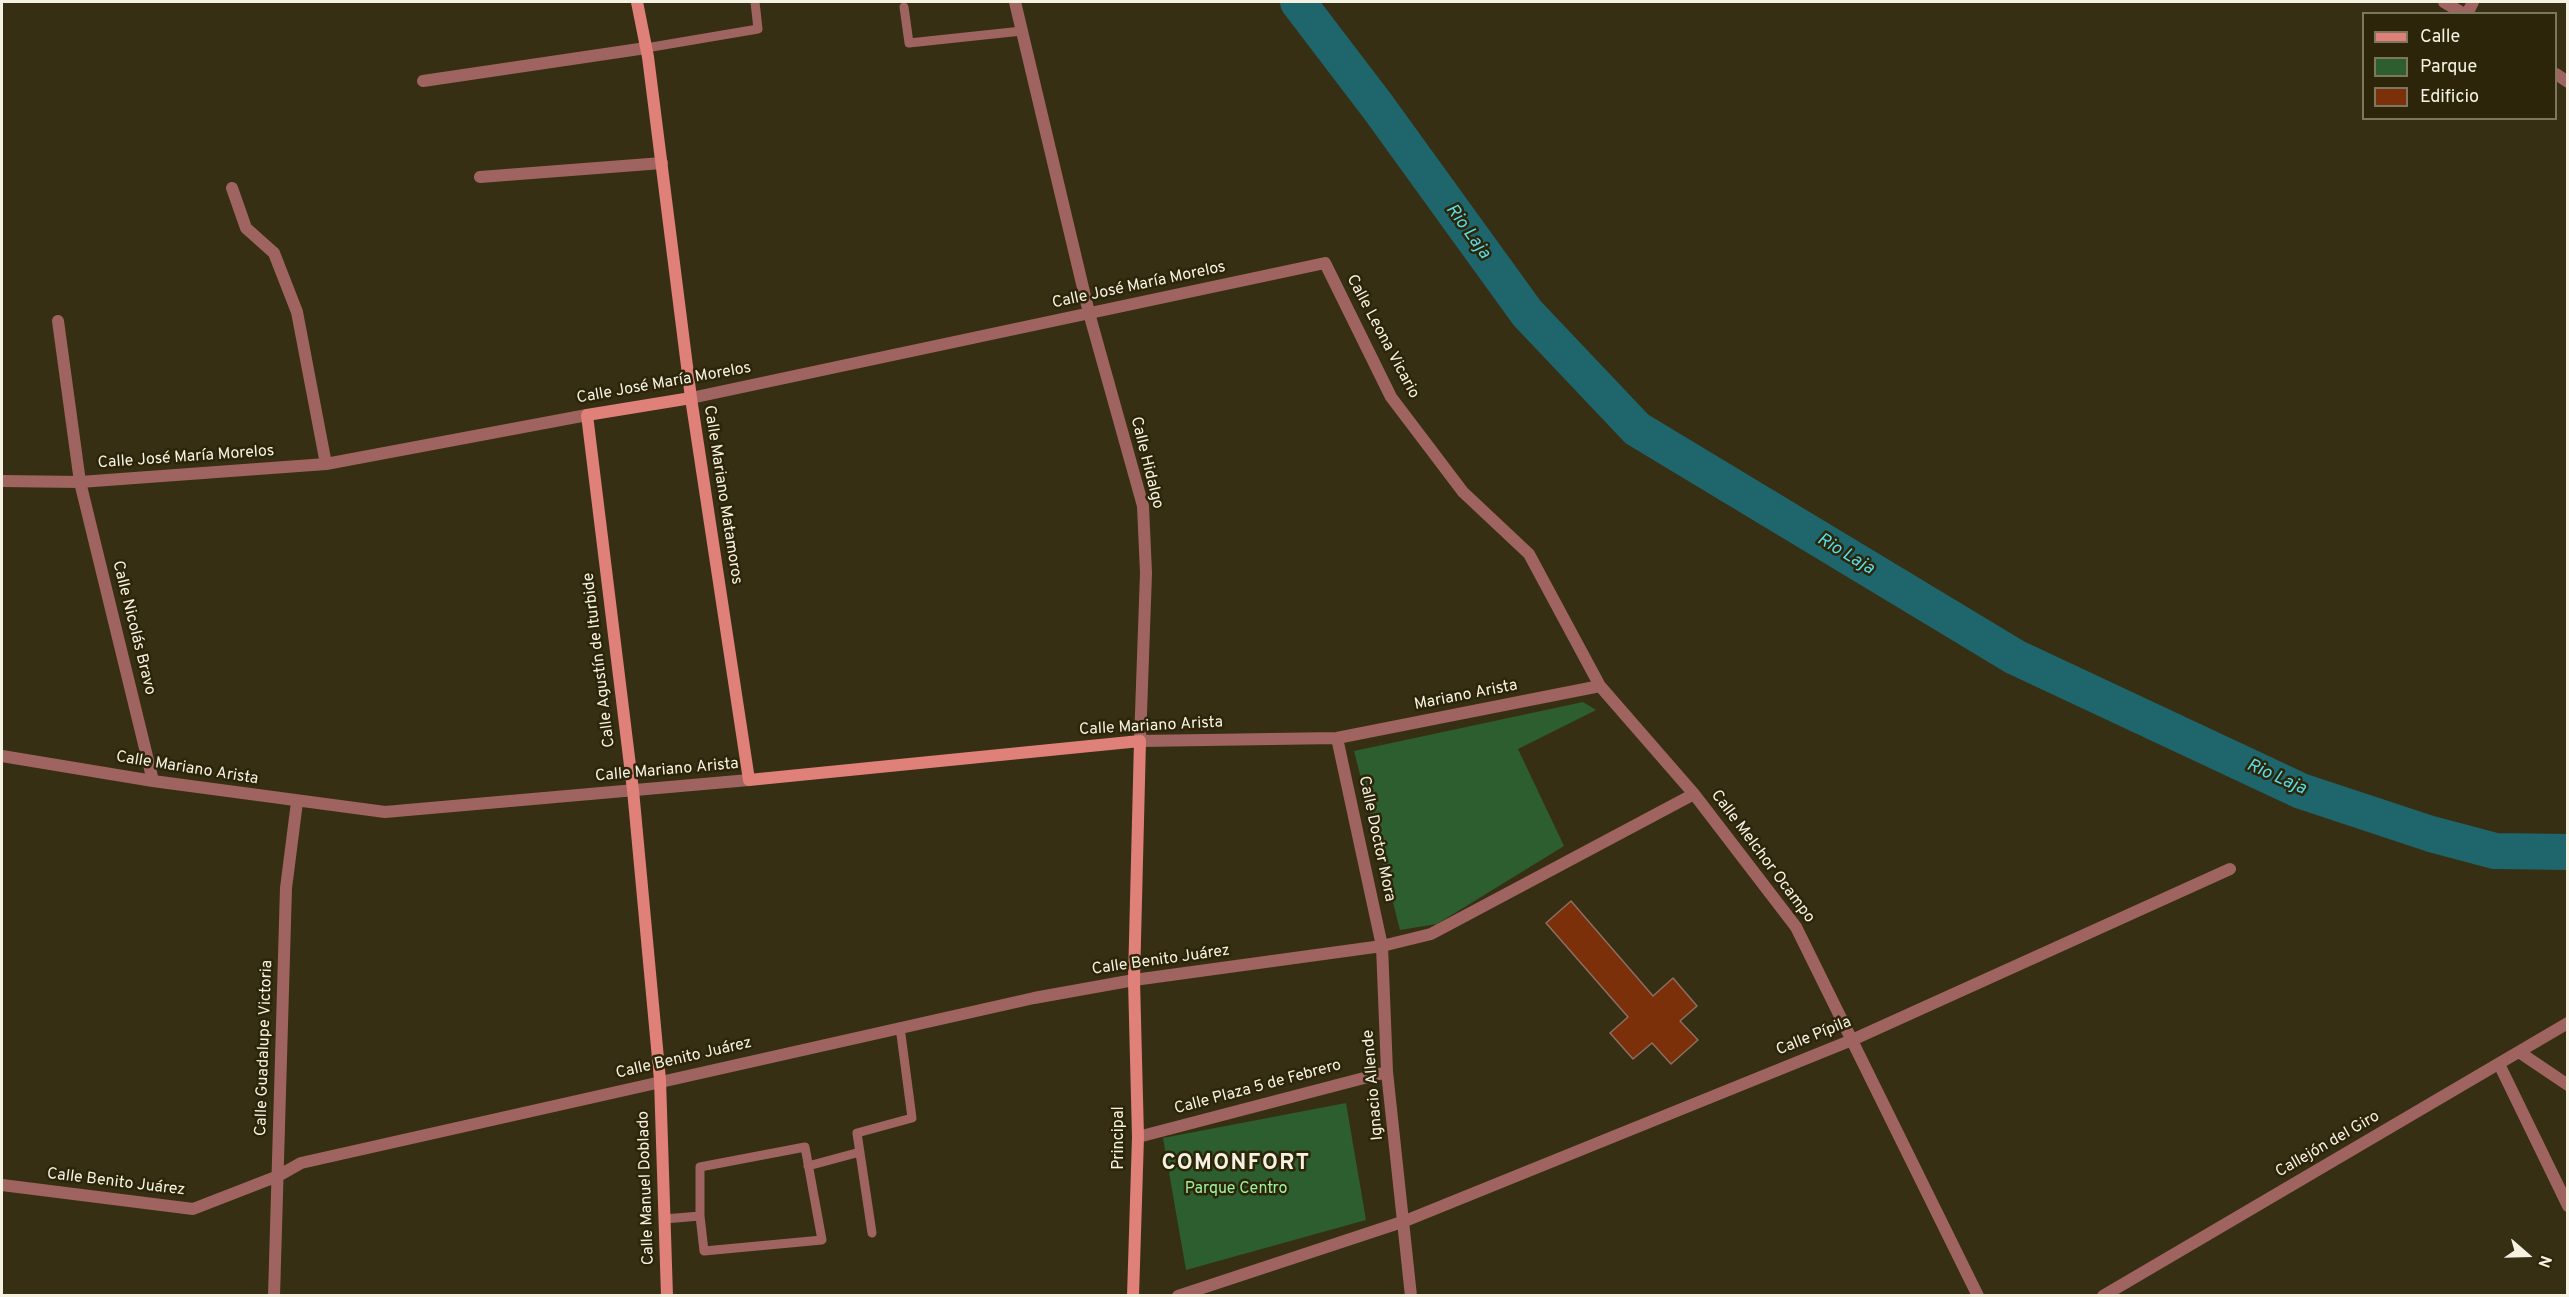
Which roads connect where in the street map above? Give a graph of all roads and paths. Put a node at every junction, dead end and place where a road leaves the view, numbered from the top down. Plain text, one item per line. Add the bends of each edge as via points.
1 (637, 2) edge
2 (755, 2) edge
3 (1015, 2) edge
4 (2444, 2) edge
5 (904, 7) dead end
6 (2462, 12) edge
7 (1022, 31) junction
8 (646, 48) junction
9 (423, 81) dead end
10 (662, 163) junction
11 (480, 177) dead end
12 (232, 188) dead end
13 (1325, 263) joint
14 (1089, 313) junction
15 (58, 321) dead end
16 (691, 398) junction
17 (587, 415) junction
18 (326, 464) junction
19 (2, 481) edge
20 (81, 482) junction
21 (1600, 686) junction
22 (1338, 738) junction
23 (1140, 741) junction
24 (2, 756) edge
25 (749, 780) junction
26 (153, 781) junction
27 (633, 790) junction
28 (1694, 794) junction
29 (297, 802) junction
30 (2230, 869) dead end
31 (1382, 946) junction
32 (1134, 980) junction
33 (2568, 1023) edge
34 (900, 1027) junction
35 (1852, 1040) junction
36 (2519, 1052) junction
37 (2499, 1064) junction
38 (1387, 1072) junction
39 (660, 1080) junction
40 (2568, 1085) edge
41 (1138, 1137) junction
42 (860, 1152) junction
43 (808, 1166) junction
44 (278, 1176) junction
45 (2, 1185) edge
46 (2568, 1206) edge
47 (700, 1216) junction
48 (664, 1219) junction
49 (1405, 1221) junction
50 (872, 1233) dead end
51 (274, 1296) edge
52 (667, 1296) edge
53 (1133, 1296) edge
54 (1178, 1296) edge
55 (1411, 1296) edge
56 (1978, 1296) edge
57 (2103, 1296) edge

1 - 8 street, Calle Mariano Matamoros
2 - 8 lane via 758,29
3 - 7 street, Calle Hidalgo
4 - 6 street
5 - 7 lane via 909,43
7 - 14 street, Calle Hidalgo
8 - 9 street
8 - 10 street, Calle Mariano Matamoros
10 - 11 street
10 - 16 street, Calle Mariano Matamoros
12 - 18 street via 246,228 274,253 297,312
13 - 14 street, Calle José María Morelos
13 - 21 street, Calle Leona Vicario via 1391,398 1463,492 1529,555
14 - 16 street, Calle José María Morelos
14 - 23 street, Calle Hidalgo via 1143,506 1146,573
15 - 20 street, Calle Nicolás Bravo
16 - 17 street, Calle José María Morelos
16 - 25 street, Calle Mariano Matamoros
17 - 18 street, Calle José María Morelos
17 - 27 street, Calle Agustín de Iturbide
18 - 20 street, Calle José María Morelos
19 - 20 street, Calle José María Morelos
20 - 26 street, Calle Nicolás Bravo
21 - 22 street, Mariano Arista
21 - 28 street, Calle Melchor Ocampo
22 - 23 street, Calle Mariano Arista
22 - 31 street, Calle Doctor Mora
23 - 25 street, Calle Mariano Arista
23 - 32 street, Calle Hidalgo
24 - 26 street, Calle Mariano Arista
25 - 27 street, Calle Mariano Arista
26 - 29 street, Calle Mariano Arista
27 - 29 street, Calle Mariano Arista via 385,812
27 - 39 street, Calle Agustín de Iturbide
28 - 31 street, Calle Benito Juárez via 1431,934
28 - 35 street, Calle Melchor Ocampo via 1796,927
29 - 44 street, Calle Guadalupe Victoria via 286,888
30 - 35 street, Calle Pípila
31 - 32 street, Calle Benito Juárez
31 - 38 street, Ignacio Allende
32 - 34 street, Calle Benito Juárez
32 - 41 street, Principal
33 - 36 street, Callejón del Giro
34 - 39 street, Calle Benito Juárez
34 - 42 lane via 912,1118 857,1133
35 - 49 street, Calle Pípila
35 - 56 street, Calle Melchor Ocampo
36 - 37 street, Callejón del Giro
36 - 40 street
37 - 46 street
37 - 57 street, Callejón del Giro
38 - 41 street, Calle Plaza 5 de Febrero
38 - 49 street, Ignacio Allende
39 - 44 street, Calle Benito Juárez via 301,1163
39 - 48 street, Calle Manuel Doblado
41 - 53 street, Principal
42 - 43 lane
42 - 50 lane
43 - 47 lane via 805,1147 700,1167
43 - 47 lane via 822,1240 704,1251
44 - 45 street, Calle Benito Juárez via 193,1209
44 - 51 street, Calle Guadalupe Victoria
47 - 48 lane
48 - 52 street, Calle Manuel Doblado
49 - 54 street
49 - 55 street, Ignacio Allende

